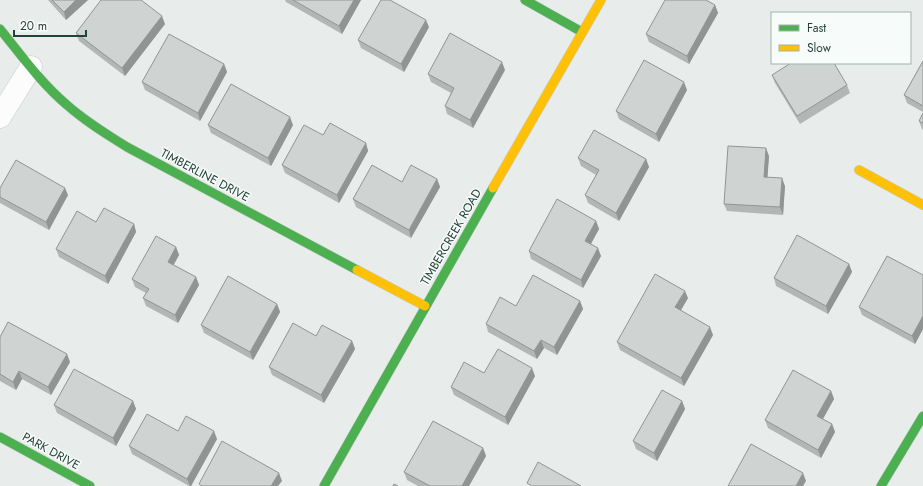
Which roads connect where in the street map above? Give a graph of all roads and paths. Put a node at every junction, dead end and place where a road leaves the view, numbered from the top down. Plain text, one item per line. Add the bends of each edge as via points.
1 (525, 0) edge
2 (601, 0) edge
3 (0, 29) edge
4 (582, 32) junction
5 (31, 67) junction
6 (0, 118) edge
7 (859, 170) dead end
8 (923, 205) edge
9 (425, 306) junction
10 (923, 416) edge
11 (0, 437) edge
12 (90, 486) edge
13 (324, 486) edge
14 (881, 486) edge

1 - 4 street
2 - 4 street, TIMBERCREEK ROAD
3 - 5 street, TIMBERLINE DRIVE
4 - 9 street, TIMBERCREEK ROAD
5 - 6 street
5 - 9 street, TIMBERLINE DRIVE via 60,99 92,125 127,147
7 - 8 street
9 - 13 street, TIMBERCREEK ROAD
10 - 14 street
11 - 12 street, PARK DRIVE

